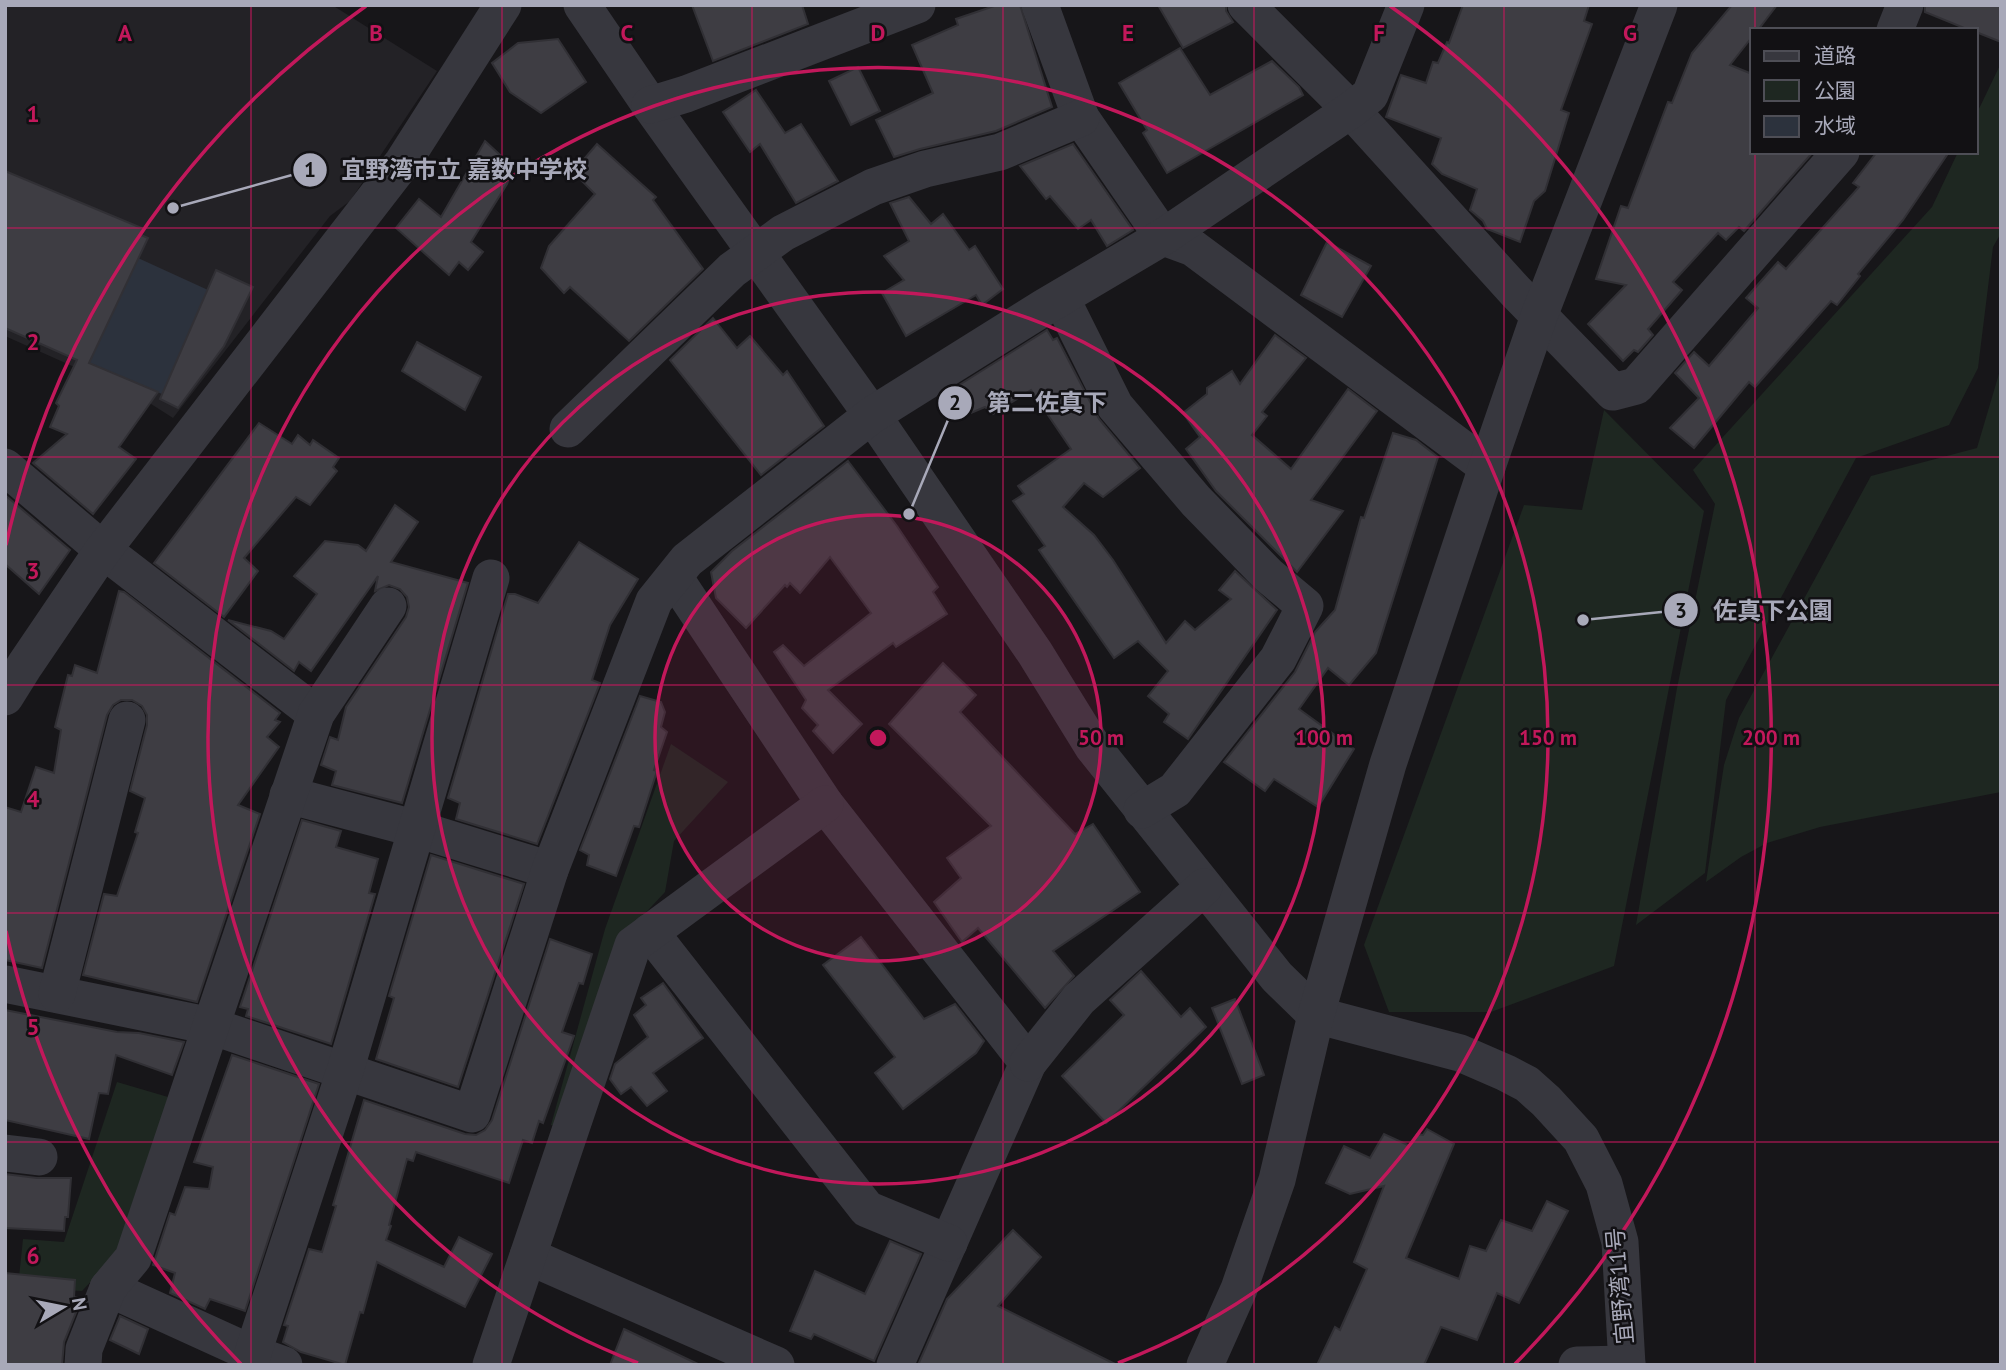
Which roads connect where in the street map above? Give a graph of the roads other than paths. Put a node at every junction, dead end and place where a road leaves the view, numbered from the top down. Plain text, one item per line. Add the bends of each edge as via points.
1 (503, 5) edge
2 (582, 5) edge
3 (917, 5) edge
4 (1041, 5) edge
5 (1246, 5) edge
6 (1406, 5) edge
7 (1659, 5) edge
8 (1905, 5) edge
9 (846, 17) edge
10 (1896, 28) edge
11 (650, 105) junction
12 (1351, 110) junction
13 (1082, 118) junction
14 (1839, 154) edge
15 (1163, 237) junction
16 (757, 252) junction
17 (1061, 298) junction
18 (1539, 316) junction
19 (872, 415) junction
20 (568, 429) dead end
21 (5, 467) edge
22 (1487, 467) junction
23 (103, 550) junction
24 (674, 577) junction
25 (491, 578) dead end
26 (388, 606) dead end
27 (5, 697) edge
28 (316, 715) junction
29 (127, 720) dead end
30 (288, 795) junction
31 (825, 804) junction
32 (1142, 810) junction
33 (417, 829) junction
34 (550, 870) junction
35 (1204, 887) junction
36 (650, 932) junction
37 (5, 984) edge
38 (58, 994) junction
39 (1317, 1015) junction
40 (211, 1026) junction
41 (1028, 1063) junction
42 (345, 1071) junction
43 (949, 1243) junction
44 (528, 1256) junction
45 (108, 1288) junction
46 (262, 1361) edge
47 (1627, 1364) edge
48 (83, 1365) edge
49 (491, 1365) edge
50 (776, 1365) edge
51 (895, 1365) edge
52 (1205, 1365) edge
53 (1577, 1365) edge

1 - 23 street via 402,162
2 - 11 street
3 - 9 street
4 - 13 street
5 - 12 street
6 - 12 street via 1370,95
7 - 18 street
8 - 10 street
9 - 11 street via 686,94
11 - 16 street
12 - 15 street
12 - 18 street
13 - 15 street
13 - 16 street via 1000,152 925,169 873,187 783,233
14 - 18 street via 1636,386 1613,392
15 - 17 street
15 - 22 street via 1193,248
16 - 19 street
16 - 20 street via 732,270
17 - 19 street
17 - 32 street via 1115,406 1196,501 1305,606 1278,659 1175,790
18 - 22 street
19 - 24 street via 687,560
19 - 32 street via 1035,653 1093,747
21 - 23 street
22 - 39 street via 1388,764
23 - 27 street
23 - 28 street
24 - 31 street
24 - 34 street via 654,601
25 - 33 street
26 - 28 street
28 - 30 street
29 - 38 street
30 - 33 street
30 - 40 street
31 - 36 street
31 - 41 street
32 - 35 street
33 - 34 street
33 - 42 street
34 - 42 street via 472,1114
35 - 39 street via 1277,977
35 - 41 street via 1079,999
36 - 43 street via 867,1209
36 - 44 street via 634,945
37 - 38 street
38 - 40 street
39 - 47 street, 宜野湾11号 via 1460,1053 1527,1084 1581,1139 1605,1184 1620,1242
39 - 52 street via 1277,1180 1239,1289
40 - 42 street
40 - 45 street via 133,1258
41 - 43 street
42 - 46 street
43 - 51 street
44 - 49 street
44 - 50 street
45 - 46 street
45 - 48 street via 84,1349
47 - 53 street

